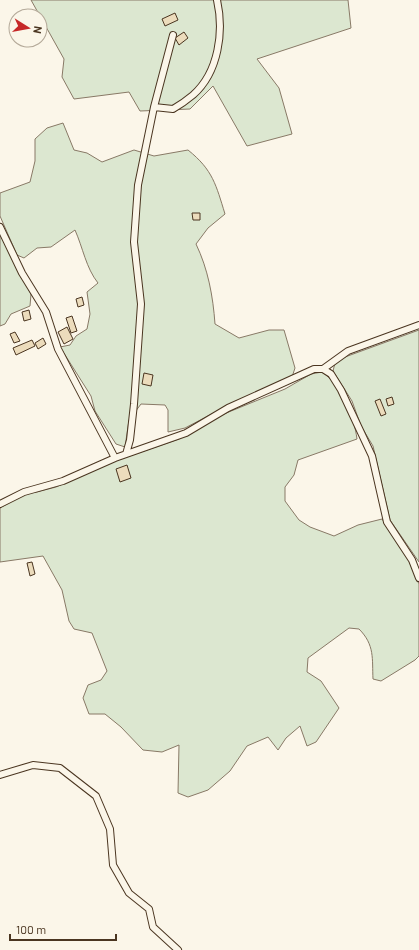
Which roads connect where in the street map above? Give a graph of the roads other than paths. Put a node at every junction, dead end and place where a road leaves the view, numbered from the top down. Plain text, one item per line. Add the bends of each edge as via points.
1 (217, 0) edge
2 (173, 35) dead end
3 (154, 107) junction
4 (0, 227) edge
5 (419, 325) edge
6 (323, 370) junction
7 (126, 454) junction
8 (115, 458) junction
9 (0, 504) edge
10 (419, 578) edge
11 (0, 775) edge
12 (178, 950) edge

1 - 3 street via 220,14 220,44 208,74 194,94 173,110
2 - 3 street
3 - 7 street via 138,185 134,222 141,304 134,404
4 - 8 street via 22,273 46,312 58,349
5 - 6 street via 348,351
6 - 7 street via 314,369 228,408 186,433
6 - 10 street via 330,374 341,390 372,456 387,522 412,560
7 - 8 street
8 - 9 street via 63,481 24,492
11 - 12 street via 33,765 60,768 96,796 110,829 113,864 129,893 149,909 154,927

